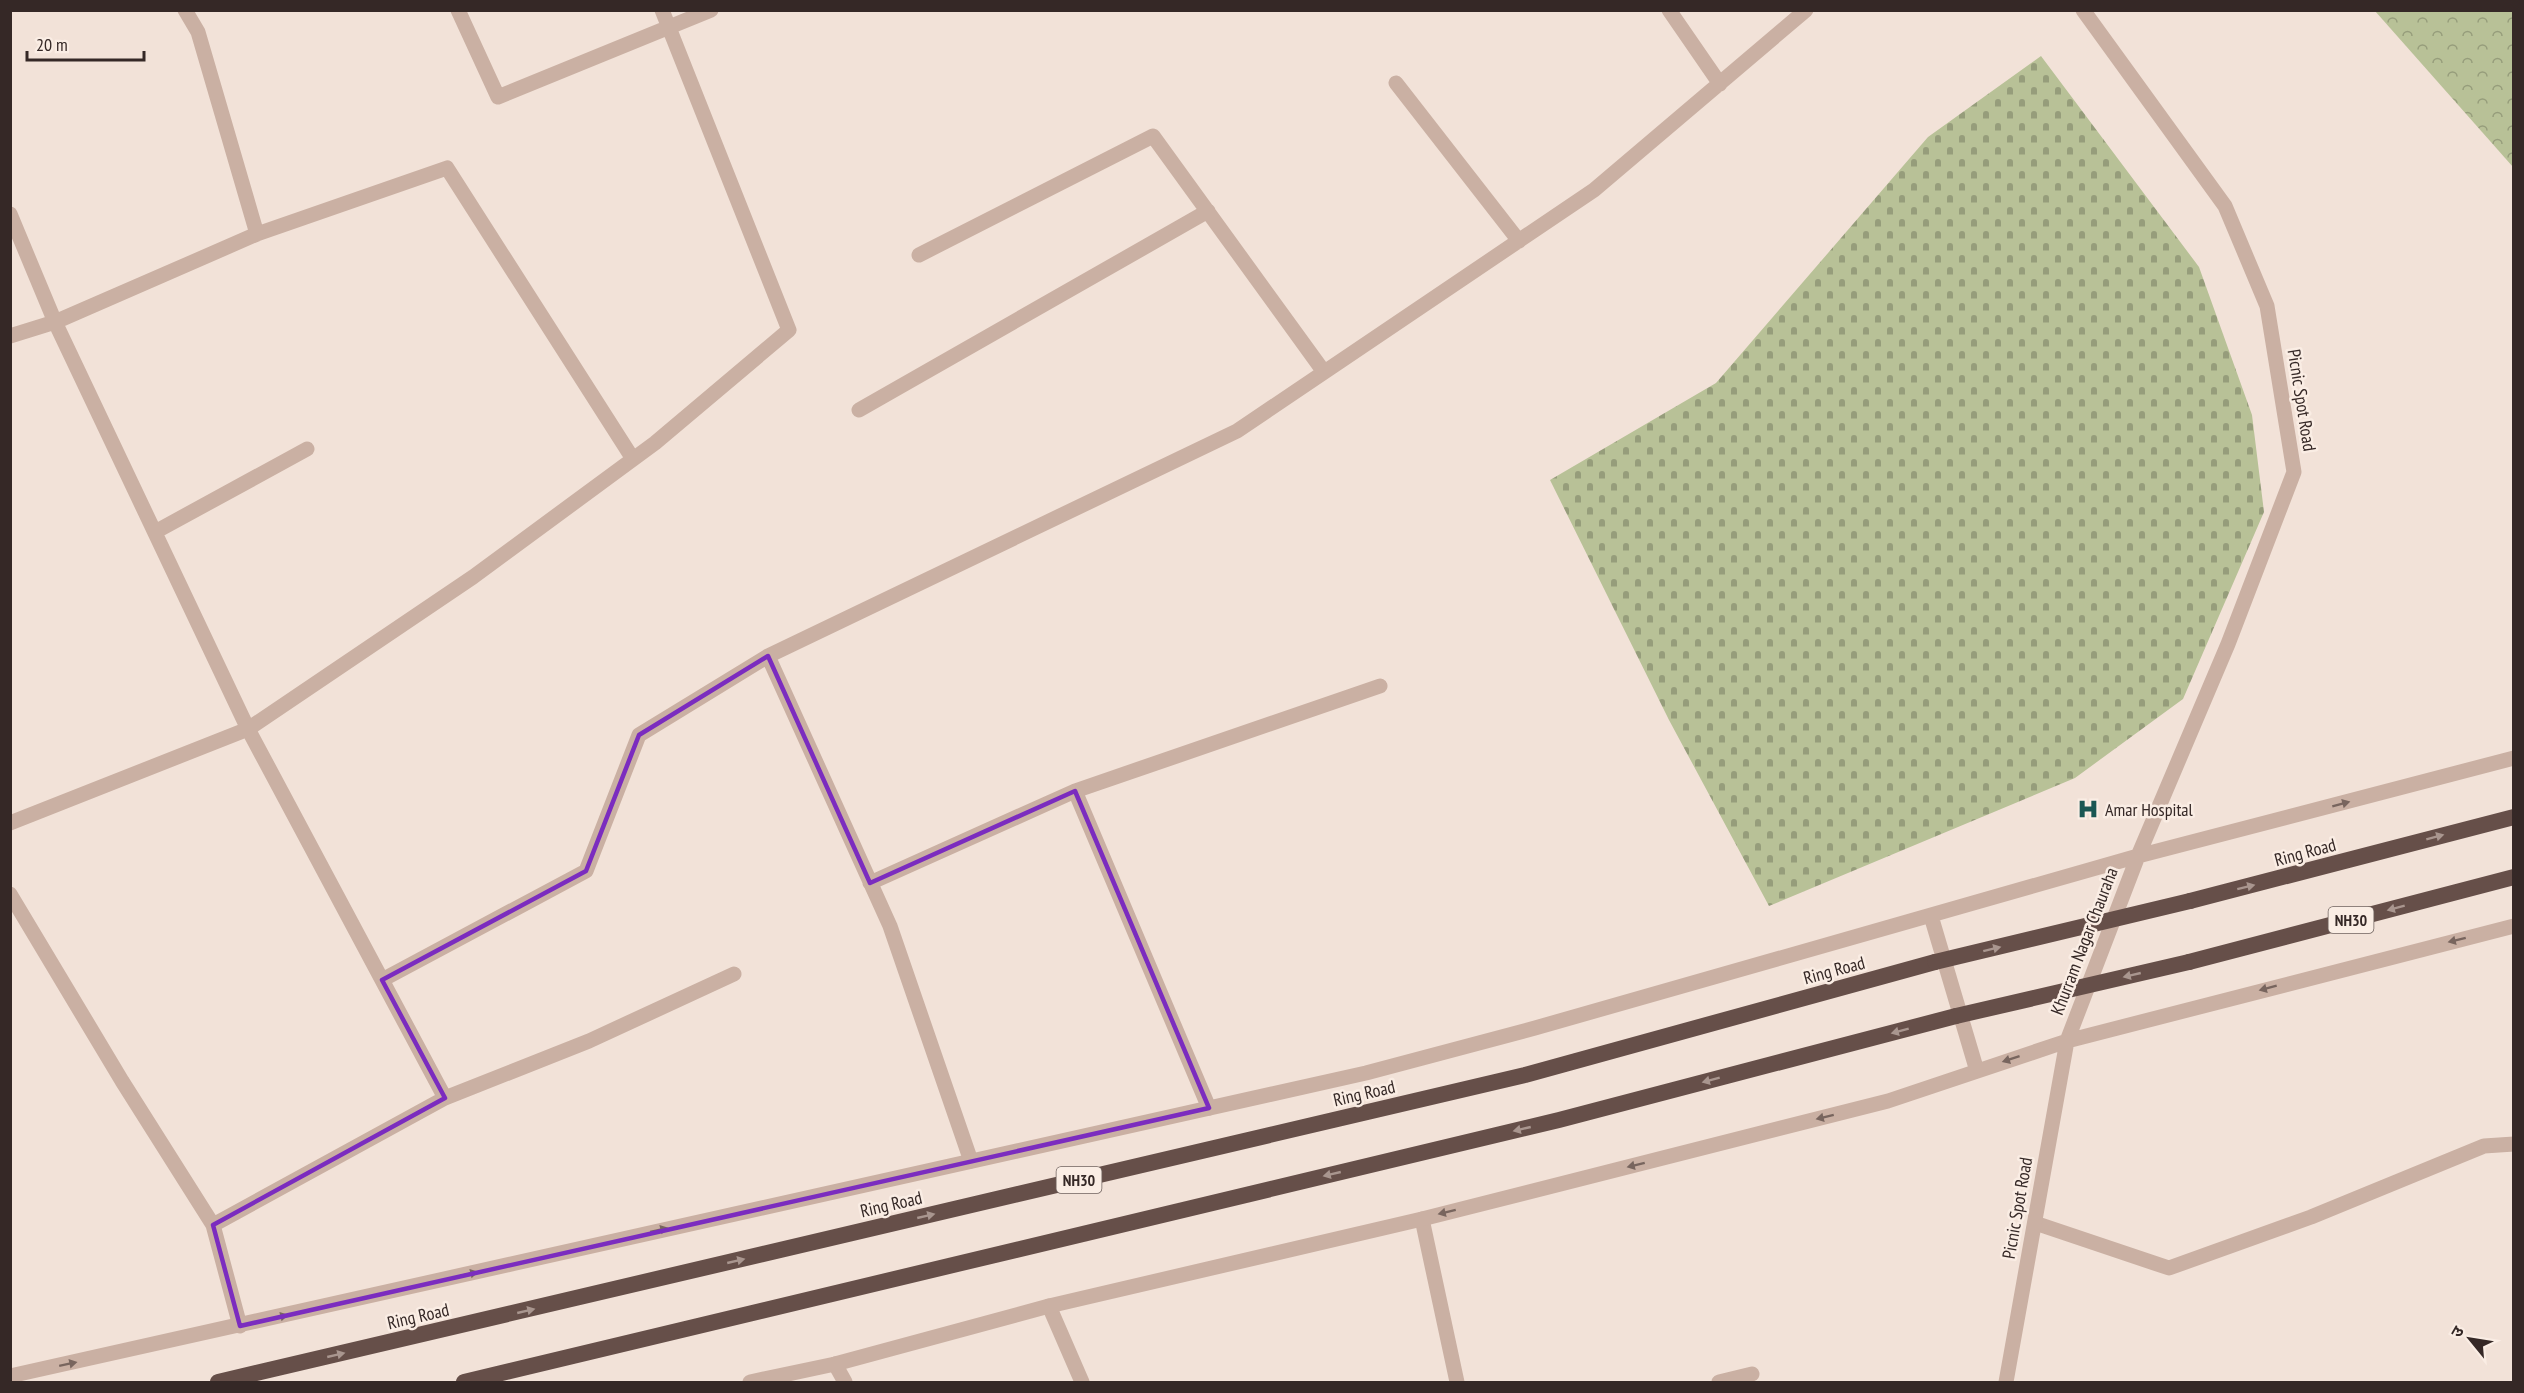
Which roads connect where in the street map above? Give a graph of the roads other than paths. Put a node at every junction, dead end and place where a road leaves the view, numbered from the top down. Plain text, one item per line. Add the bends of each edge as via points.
1 (185, 10) edge
2 (458, 10) edge
3 (662, 10) edge
4 (711, 10) edge
5 (1669, 10) edge
6 (1806, 10) edge
7 (2083, 10) edge
8 (669, 27) junction
9 (1396, 83) dead end
10 (1720, 84) junction
11 (1208, 211) junction
12 (10, 214) edge
13 (257, 234) junction
14 (1519, 240) junction
15 (919, 255) dead end
16 (55, 322) junction
17 (10, 336) edge
18 (1324, 372) junction
19 (859, 410) dead end
20 (307, 449) dead end
21 (633, 459) junction
22 (154, 532) junction
23 (768, 656) junction
24 (1380, 686) dead end
25 (248, 729) junction
26 (2514, 758) edge
27 (1075, 791) junction
28 (2514, 817) edge
29 (10, 823) edge
30 (2138, 856) junction
31 (2514, 877) edge
32 (870, 883) junction
33 (10, 894) edge
34 (1931, 916) junction
35 (2514, 926) edge
36 (734, 974) dead end
37 (382, 980) junction
38 (2067, 1041) junction
39 (1977, 1071) junction
40 (445, 1098) junction
41 (1209, 1108) junction
42 (2514, 1144) edge
43 (970, 1161) junction
44 (1422, 1219) junction
45 (2035, 1223) junction
46 (213, 1225) junction
47 (1049, 1306) junction
48 (240, 1326) junction
49 (835, 1364) junction
50 (1752, 1374) dead end
51 (10, 1376) edge
52 (218, 1383) edge
53 (464, 1383) edge
54 (750, 1383) edge
55 (845, 1383) edge
56 (1082, 1383) edge
57 (1457, 1383) edge
58 (1719, 1383) edge
59 (2006, 1383) edge

1 - 13 street via 198,32
2 - 8 street via 498,97
3 - 8 street
4 - 8 street
5 - 10 street
6 - 10 street
7 - 30 street, Picnic Spot Road via 2224,206 2267,306 2294,472 2228,644
8 - 21 street via 789,330
9 - 14 street
10 - 14 street via 1594,189
11 - 15 street via 1153,136
11 - 18 street
11 - 19 street
12 - 16 street
13 - 16 street
13 - 21 street via 447,168
14 - 18 street
16 - 17 street
16 - 22 street
18 - 23 street via 1237,431
20 - 22 street
21 - 25 street via 473,577
22 - 25 street
23 - 32 street
23 - 37 street via 639,735 586,871
24 - 27 street
25 - 29 street
25 - 37 street
30 -> 26 street
27 - 32 street
27 - 41 street
52 -> 28 highway, Ring Road / NH30, bridge via 1525,1075 1935,962 2299,874
30 - 34 street
30 - 38 street, Khurram Nagar Chauraha
31 -> 53 highway, NH30, bridge via 1559,1120
32 - 43 street via 890,926
33 - 46 street
34 - 39 street
34 - 41 street via 1366,1073
35 -> 38 street
36 - 40 street via 589,1041
37 - 40 street
38 -> 39 street
38 - 45 street, Picnic Spot Road
39 -> 44 street via 1888,1101
40 - 46 street
41 - 43 street
42 - 45 street via 2484,1146 2311,1217 2169,1268
48 -> 43 street
44 - 47 street
44 - 57 street
45 - 59 street, Picnic Spot Road
46 - 48 street
47 - 49 street
47 - 56 street
51 -> 48 street
49 - 54 street
49 - 55 street
50 - 58 street

